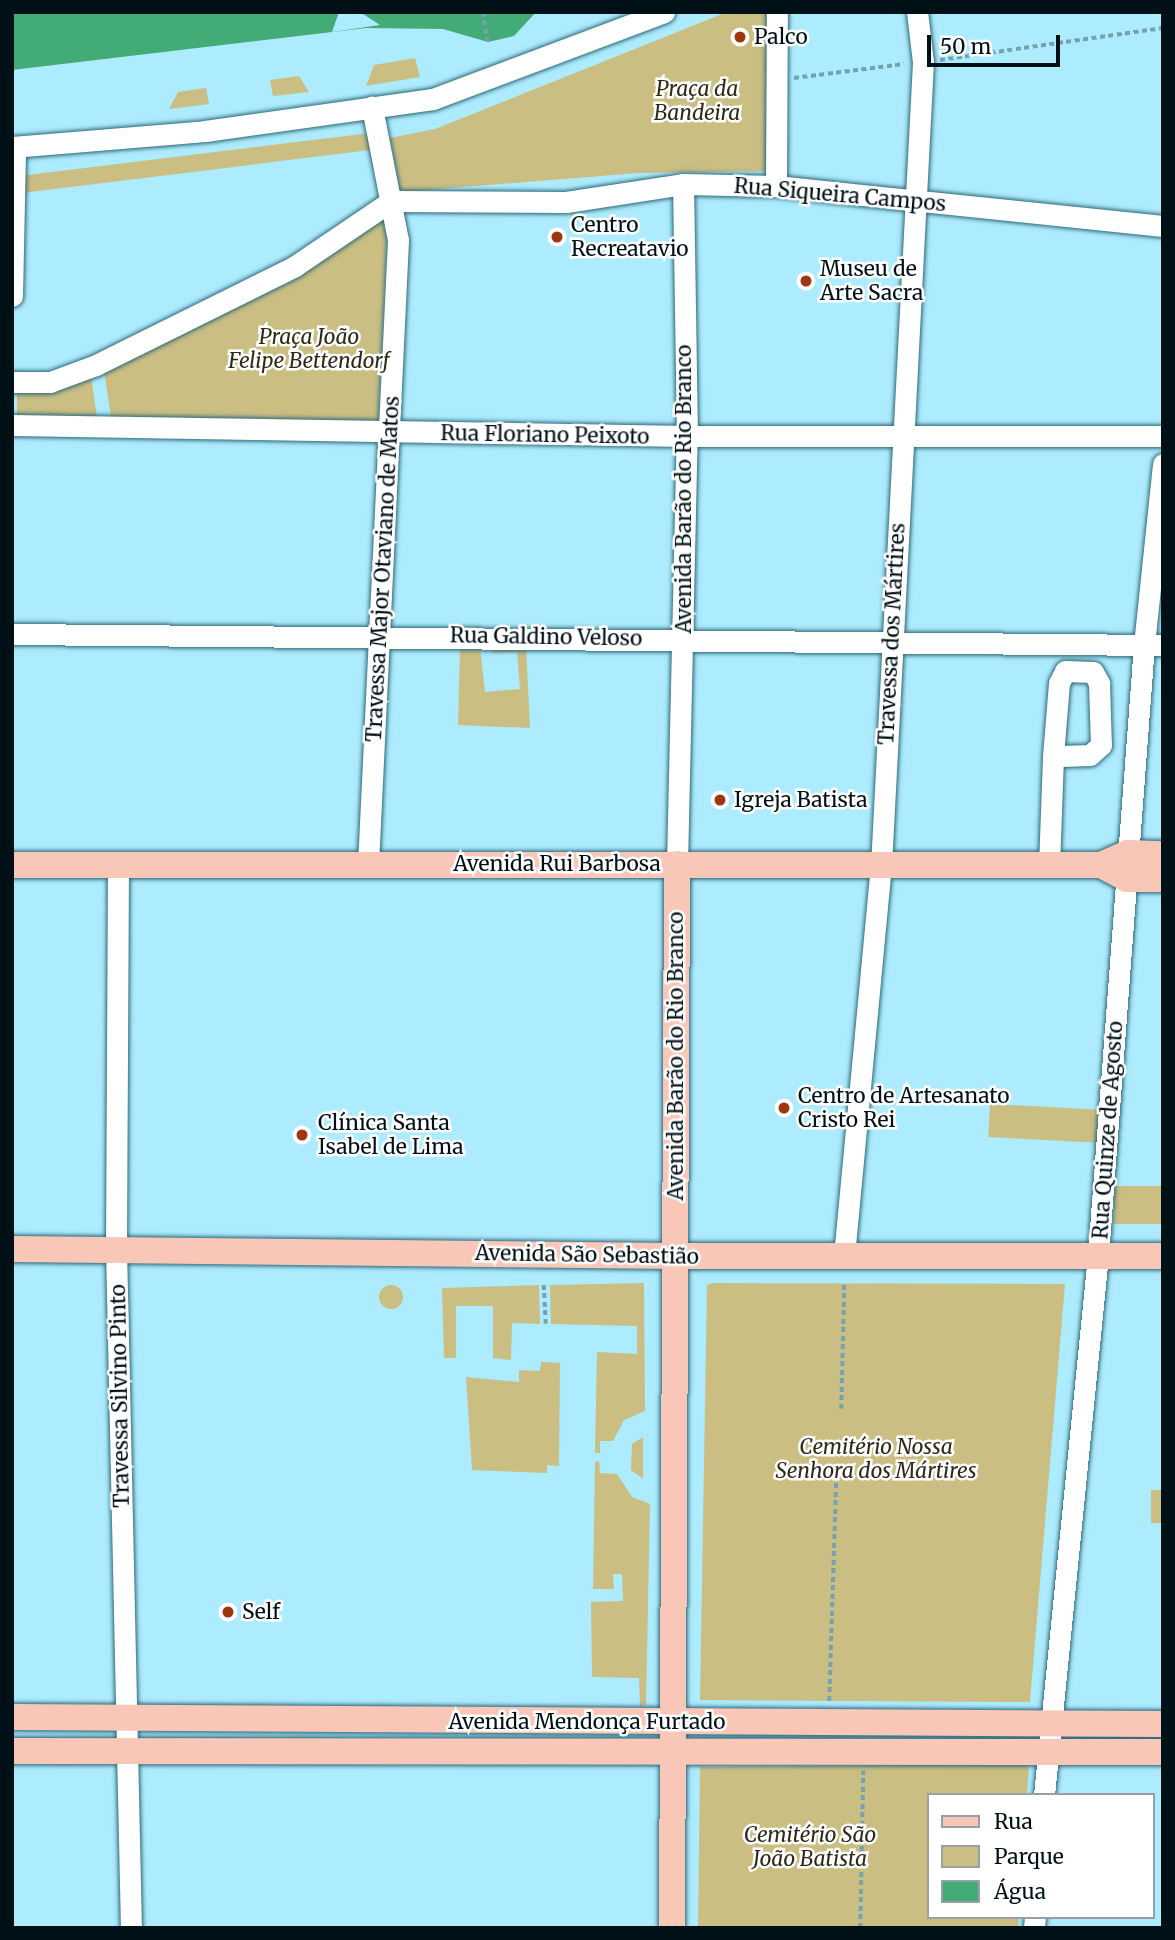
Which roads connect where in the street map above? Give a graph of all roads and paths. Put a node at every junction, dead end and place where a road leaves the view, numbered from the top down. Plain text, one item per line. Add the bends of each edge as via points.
1 (483, 12) edge
2 (664, 12) edge
3 (777, 12) edge
4 (917, 12) edge
5 (1163, 27) edge
6 (488, 42) dead end
7 (923, 62) junction
8 (779, 80) junction
9 (372, 107) junction
10 (14, 147) edge
11 (683, 184) junction
12 (776, 186) junction
13 (391, 201) junction
14 (913, 202) junction
15 (1163, 226) edge
16 (12, 296) edge
17 (12, 382) edge
18 (12, 425) edge
19 (389, 433) junction
20 (687, 436) junction
21 (903, 436) junction
22 (1163, 436) edge
23 (1163, 464) edge
24 (12, 634) edge
25 (380, 635) junction
26 (683, 639) junction
27 (891, 641) junction
28 (1153, 645) edge
29 (1053, 756) dead end
30 (1163, 854) edge
31 (368, 864) junction
32 (677, 864) junction
33 (12, 865) edge
34 (118, 865) junction
35 (881, 866) junction
36 (1049, 866) junction
37 (1128, 866) junction
38 (1163, 879) edge
39 (116, 1248) junction
40 (12, 1249) edge
41 (844, 1255) junction
42 (1098, 1255) junction
43 (1163, 1255) edge
44 (676, 1256) junction
45 (844, 1283) dead end
46 (544, 1285) dead end
47 (546, 1324) dead end
48 (841, 1409) dead end
49 (836, 1477) dead end
50 (829, 1701) dead end
51 (12, 1717) edge
52 (128, 1719) junction
53 (673, 1723) junction
54 (1048, 1724) junction
55 (1163, 1724) edge
56 (128, 1750) junction
57 (12, 1751) edge
58 (672, 1752) junction
59 (861, 1752) junction
60 (1047, 1752) junction
61 (1163, 1752) edge
62 (1044, 1793) edge
63 (131, 1928) edge
64 (672, 1928) edge
65 (860, 1928) edge

1 - 6 path
2 - 9 street via 433,99
3 - 8 street
4 - 7 street, Travessa dos Mártires
5 - 7 path
7 - 8 path
7 - 14 street, Travessa dos Mártires
8 - 12 street
9 - 10 street via 205,131
9 - 13 street, Travessa Major Otaviano de Matos
10 - 16 street
11 - 12 street, Rua Siqueira Campos
11 - 13 street, Rua Siqueira Campos via 566,202
11 - 20 street, Avenida Barão do Rio Branco
12 - 14 street, Rua Siqueira Campos
13 - 17 street via 295,266 69,377 36,384
13 - 19 street, Travessa Major Otaviano de Matos via 398,240
14 - 15 street, Rua Siqueira Campos
14 - 21 street, Travessa dos Mártires
18 - 19 street, Rua Floriano Peixoto
19 - 20 street, Rua Floriano Peixoto
19 - 25 street, Travessa Major Otaviano de Matos
20 - 21 street, Rua Floriano Peixoto
20 - 26 street, Avenida Barão do Rio Branco
21 - 22 street, Rua Floriano Peixoto
21 - 27 street, Travessa dos Mártires
23 - 28 street, Rua Quinze de Agosto
24 - 25 street, Rua Galdino Veloso
25 - 26 street, Rua Galdino Veloso
25 - 31 street, Travessa Major Otaviano de Matos
26 - 27 street, Rua Galdino Veloso
26 - 32 street, Avenida Barão do Rio Branco
27 - 28 street, Rua Galdino Veloso
27 - 35 street, Travessa dos Mártires
28 - 37 street, Rua Quinze de Agosto
29 - 36 street
30 - 37 main road, Avenida Rui Barbosa
31 - 32 main road, Avenida Rui Barbosa
31 - 34 main road, Avenida Rui Barbosa
32 - 35 main road, Avenida Rui Barbosa
32 - 44 main road, Avenida Barão do Rio Branco
33 - 34 main road, Avenida Rui Barbosa
34 - 39 street, Travessa Silvino Pinto
35 - 36 main road, Avenida Rui Barbosa
35 - 41 street, Travessa dos Mártires
36 - 37 main road, Avenida Rui Barbosa
37 - 38 main road, Avenida Rui Barbosa
37 - 42 street, Rua Quinze de Agosto
39 - 40 main road, Avenida São Sebastião
39 - 44 main road, Avenida São Sebastião
39 - 52 street, Travessa Silvino Pinto
41 - 42 main road, Avenida São Sebastião
41 - 44 main road, Avenida São Sebastião
42 - 43 main road, Avenida São Sebastião
42 - 54 street, Rua Quinze de Agosto
44 - 53 main road, Avenida Barão do Rio Branco
45 - 48 path
46 - 47 path
49 - 50 path
51 - 52 main road, Avenida Mendonça Furtado
52 - 53 main road, Avenida Mendonça Furtado
52 - 56 street, Travessa Silvino Pinto
53 - 54 main road, Avenida Mendonça Furtado
53 - 58 main road, Avenida Barão do Rio Branco
54 - 55 main road, Avenida Mendonça Furtado
54 - 60 street, Rua Quinze de Agosto
56 - 57 main road, Avenida Mendonça Furtado
56 - 58 main road, Avenida Mendonça Furtado
56 - 63 street, Travessa Silvino Pinto
58 - 59 main road, Avenida Mendonça Furtado
58 - 64 main road, Avenida Barão do Rio Branco
59 - 60 main road, Avenida Mendonça Furtado
59 - 65 path
60 - 61 main road, Avenida Mendonça Furtado
60 - 62 street, Rua Quinze de Agosto

